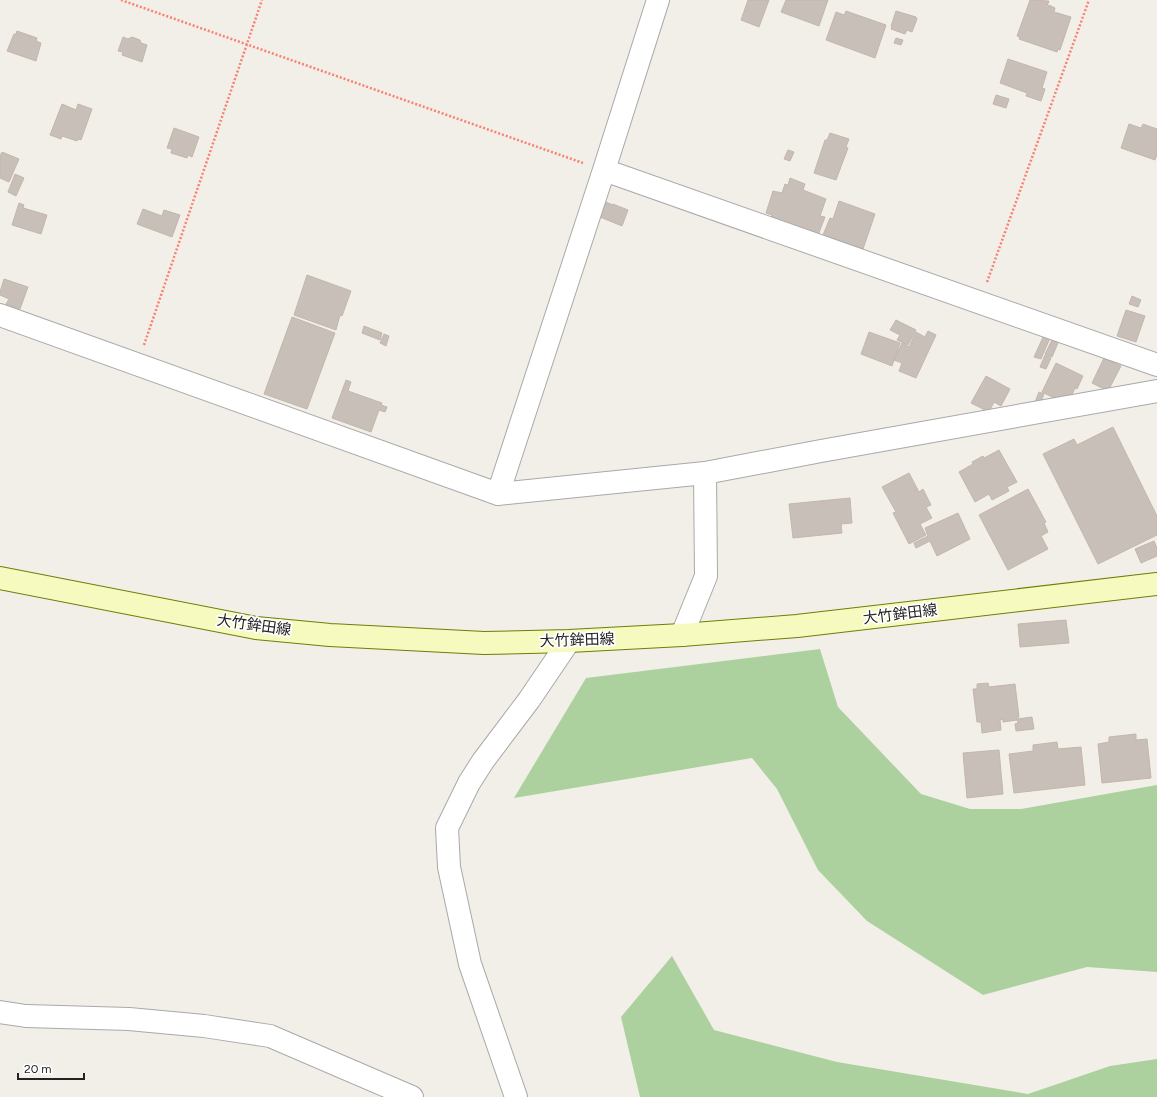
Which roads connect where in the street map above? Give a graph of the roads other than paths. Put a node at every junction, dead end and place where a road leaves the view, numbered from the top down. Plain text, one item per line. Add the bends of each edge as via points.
1 (658, 0) edge
2 (604, 170) junction
3 (0, 315) edge
4 (1157, 366) edge
5 (1157, 391) edge
6 (705, 473) junction
7 (498, 494) junction
8 (0, 578) edge
9 (1157, 584) edge
10 (682, 636) junction
11 (569, 641) junction
12 (0, 1012) edge
13 (412, 1097) edge
14 (516, 1097) edge

1 - 2 street
2 - 4 street
2 - 7 street
3 - 7 street
5 - 6 street
6 - 7 street
6 - 10 street via 706,576
8 - 11 main road, 大竹鉾田線 via 256,628 330,635 476,642
9 - 10 main road, 大竹鉾田線 via 797,626
10 - 11 main road, 大竹鉾田線
11 - 14 street via 483,761 447,828 449,867 470,964
12 - 13 street via 26,1016 130,1019 270,1036

